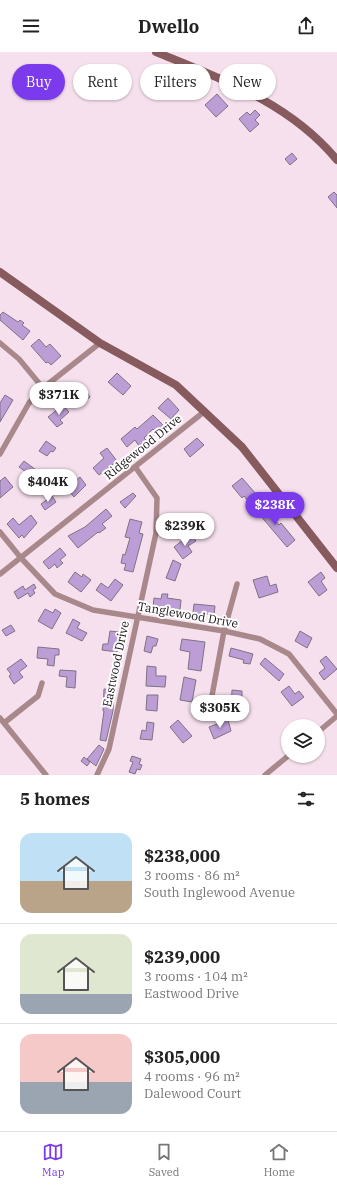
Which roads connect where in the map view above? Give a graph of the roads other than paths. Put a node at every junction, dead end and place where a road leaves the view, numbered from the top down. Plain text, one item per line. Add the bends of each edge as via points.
1 (156, 52) edge
2 (337, 160) edge
3 (0, 272) edge
4 (0, 343) edge
5 (100, 343) junction
6 (43, 388) junction
7 (205, 411) junction
8 (0, 454) edge
9 (136, 468) junction
10 (0, 532) edge
11 (21, 558) junction
12 (337, 568) edge
13 (0, 574) edge
14 (236, 584) dead end
15 (137, 617) junction
16 (224, 631) junction
17 (42, 683) dead end
18 (211, 701) dead end
19 (337, 715) edge
20 (2, 720) edge
21 (325, 726) edge
22 (281, 762) edge
23 (46, 775) edge
24 (97, 775) edge
25 (265, 775) edge

1 - 2 street via 226,81 273,105 306,129
3 - 5 street
4 - 6 street via 19,359
5 - 6 street
5 - 7 street via 176,385
6 - 8 street via 21,415
7 - 9 street, Ridgewood Drive
7 - 12 street via 242,447
9 - 11 street, Ridgewood Drive
9 - 15 street, Eastwood Drive via 157,498 156,533
10 - 11 street, Tanglewood Drive
11 - 13 street, Ridgewood Drive
11 - 15 street, Tanglewood Drive via 55,594 93,610
14 - 16 street
15 - 16 street, Tanglewood Drive
15 - 24 street, Eastwood Drive via 109,749
16 - 18 street
16 - 19 street, Tanglewood Drive via 260,639 289,654
17 - 20 street via 38,696
19 - 21 street
20 - 23 street
22 - 25 street

